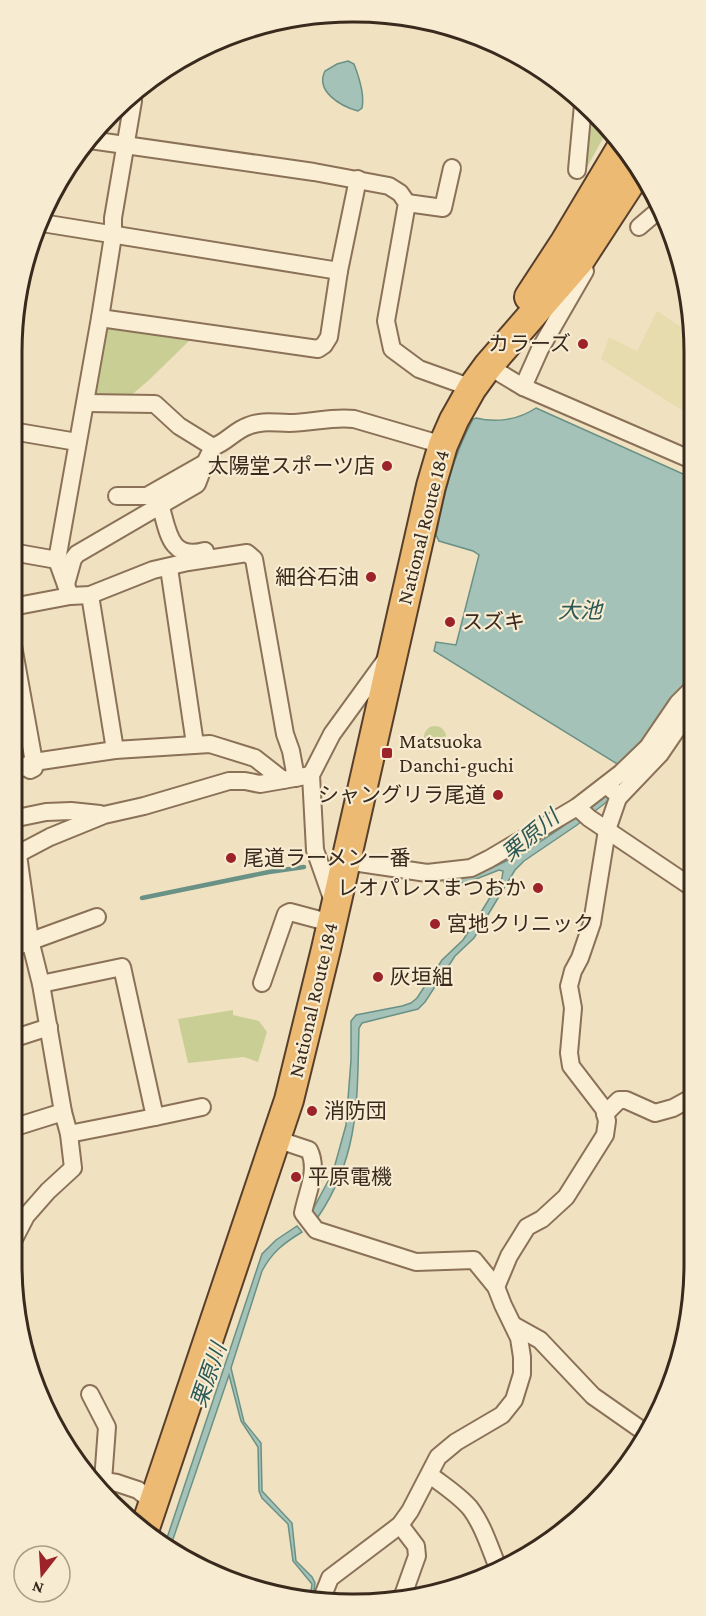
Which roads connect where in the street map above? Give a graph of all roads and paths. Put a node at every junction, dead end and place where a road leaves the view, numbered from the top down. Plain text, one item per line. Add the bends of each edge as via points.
1 (131, 109) edge
2 (582, 115) edge
3 (100, 141) edge
4 (126, 145) junction
5 (617, 155) edge
6 (452, 168) dead end
7 (577, 170) dead end
8 (633, 178) edge
9 (357, 179) junction
10 (407, 203) junction
11 (653, 217) edge
12 (49, 224) edge
13 (639, 227) dead end
14 (112, 236) junction
15 (580, 260) junction
16 (339, 270) junction
17 (100, 318) junction
18 (480, 377) junction
19 (523, 387) junction
20 (86, 404) junction
21 (23, 433) edge
22 (77, 442) junction
23 (443, 445) junction
24 (213, 447) junction
25 (684, 457) edge
26 (205, 463) junction
27 (117, 496) dead end
28 (160, 504) junction
29 (215, 549) dead end
30 (23, 554) edge
31 (57, 560) junction
32 (168, 568) junction
33 (68, 590) junction
34 (90, 595) junction
35 (23, 604) edge
36 (393, 650) junction
37 (684, 697) edge
38 (23, 701) edge
39 (684, 719) edge
40 (195, 744) junction
41 (115, 750) junction
42 (34, 762) junction
43 (23, 767) edge
44 (23, 775) edge
45 (296, 778) junction
46 (612, 791) junction
47 (582, 812) junction
48 (104, 814) junction
49 (23, 817) edge
50 (607, 830) junction
51 (23, 852) edge
52 (346, 861) junction
53 (684, 882) edge
54 (23, 901) edge
55 (333, 914) junction
56 (97, 916) dead end
57 (30, 940) junction
58 (23, 943) edge
59 (262, 983) dead end
60 (41, 984) junction
61 (49, 1027) junction
62 (23, 1035) edge
63 (684, 1102) edge
64 (202, 1107) dead end
65 (63, 1112) junction
66 (605, 1114) junction
67 (155, 1117) junction
68 (23, 1125) edge
69 (69, 1134) junction
70 (276, 1139) junction
71 (23, 1213) edge
72 (496, 1287) junction
73 (512, 1324) junction
74 (90, 1394) dead end
75 (639, 1429) edge
76 (98, 1473) edge
77 (430, 1475) junction
78 (105, 1481) edge
79 (149, 1515) edge
80 (400, 1525) junction
81 (495, 1561) edge
82 (405, 1589) edge
83 (324, 1592) edge

1 - 4 street
2 - 7 street
3 - 4 street
4 - 9 street
4 - 14 street
5 - 18 highway
6 - 10 street via 443,208
8 - 15 highway
9 - 10 street via 389,186
9 - 16 street
10 - 18 street via 386,321 392,349 419,369
11 - 13 street
12 - 14 street
14 - 16 street
14 - 17 street
15 - 18 highway
15 - 19 street via 585,271
16 - 17 street via 329,337 318,349
17 - 20 street
18 - 19 street
18 - 23 highway, National Route 184
19 - 25 street
20 - 22 street
20 - 24 street via 153,403 179,426
21 - 22 street
22 - 31 street
23 - 24 street via 341,417 288,423 263,421 234,432 224,443
23 - 36 highway, National Route 184
24 - 26 street
26 - 27 street via 147,496
26 - 28 street via 197,484
28 - 29 street via 176,548 188,553
28 - 33 street via 77,554
30 - 31 street
31 - 33 street
32 - 34 street via 153,570
32 - 40 street
32 - 45 street via 247,553 254,559
33 - 34 street
33 - 35 street
34 - 41 street
36 - 45 street
36 - 52 highway, National Route 184
37 - 46 street
38 - 42 street
39 - 46 street via 660,754
40 - 41 street
40 - 45 street via 210,744 255,758
41 - 42 street
42 - 43 street
42 - 44 street via 34,768
45 - 48 street via 260,784 229,781
45 - 55 street
46 - 47 street
46 - 50 street
47 - 50 street
47 - 52 street via 471,868 426,873
48 - 49 street via 72,811
48 - 51 street
50 - 53 street
50 - 66 street via 592,923 569,986 573,1008 571,1066
52 - 55 highway, National Route 184
54 - 57 street
55 - 59 street via 286,914
55 - 70 highway, National Route 184 via 308,1026
56 - 57 street
57 - 58 street
57 - 60 street
60 - 61 street
60 - 67 street via 122,967
61 - 62 street
61 - 65 street
63 - 66 street via 656,1113 619,1100
64 - 67 street
65 - 68 street
65 - 69 street
66 - 72 street via 605,1135 574,1185 553,1210 527,1227
67 - 69 street
69 - 71 street via 73,1168
70 - 72 street via 309,1150 314,1160 303,1213 316,1230 416,1262 474,1260
70 - 79 highway, National Route 184
72 - 73 street
73 - 75 street via 540,1340 592,1396
73 - 77 street via 522,1357 522,1374 514,1400 502,1415 438,1457
74 - 76 street via 107,1426
77 - 80 street
77 - 81 street via 470,1509
78 - 79 street via 138,1490
80 - 82 street via 416,1546 417,1556
80 - 83 street via 330,1578

